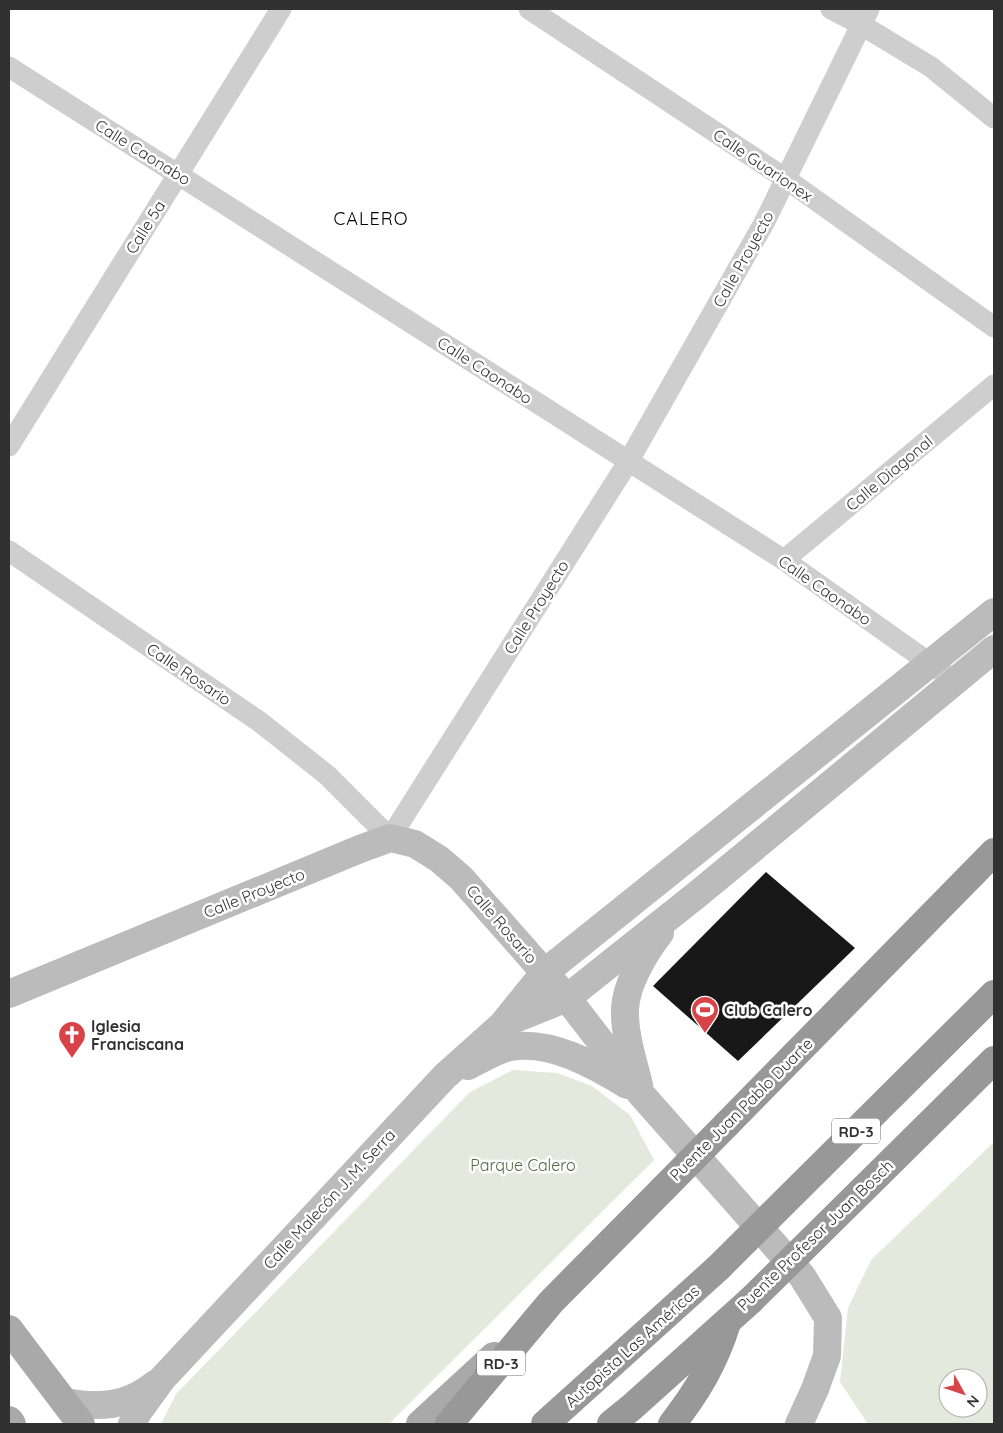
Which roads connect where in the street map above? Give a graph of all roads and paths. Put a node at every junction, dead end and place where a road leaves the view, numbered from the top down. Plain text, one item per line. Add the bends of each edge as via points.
1 (281, 9) edge
2 (529, 9) edge
3 (831, 9) edge
4 (865, 16) edge
5 (9, 67) edge
6 (994, 118) edge
7 (178, 175) junction
8 (786, 179) junction
9 (994, 326) edge
10 (994, 386) edge
11 (9, 446) edge
12 (628, 462) junction
13 (9, 551) edge
14 (784, 560) junction
15 (994, 612) edge
16 (994, 649) edge
17 (929, 663) junction
18 (955, 681) junction
19 (390, 838) junction
20 (994, 852) edge
21 (698, 893) junction
22 (544, 973) junction
23 (9, 994) edge
24 (994, 994) edge
25 (567, 998) junction
26 (502, 1025) junction
27 (994, 1060) edge
28 (444, 1076) junction
29 (641, 1094) junction
30 (552, 1302) junction
31 (728, 1319) junction
32 (9, 1329) edge
33 (162, 1379) junction
34 (66, 1402) junction
35 (624, 1416) edge
36 (9, 1420) edge
37 (12, 1424) edge
38 (81, 1424) edge
39 (132, 1424) edge
40 (420, 1424) edge
41 (449, 1424) edge
42 (545, 1424) edge
43 (611, 1424) edge
44 (672, 1424) edge
45 (799, 1424) edge

1 - 7 street, Calle 5a
2 - 8 street, Calle Guarionex
3 - 4 street
4 - 6 street
4 - 8 street, Calle Proyecto
5 - 7 street, Calle Caonabo
7 - 11 street, Calle 5a
7 - 12 street, Calle Caonabo
8 - 9 street, Calle Guarionex
8 - 12 street, Calle Proyecto
10 - 14 street, Calle Diagonal
12 - 14 street, Calle Caonabo
12 - 19 street, Calle Proyecto
13 - 19 street, Calle Rosario via 260,722 327,775
14 - 17 street, Calle Caonabo
15 - 17 main road
16 - 18 main road
17 - 18 street, Calle Caonabo
17 - 22 main road
18 - 21 main road
19 - 22 main road, Calle Rosario via 414,844 439,858 461,878
19 - 23 main road, Calle Proyecto
20 - 30 highway, Puente Juan Pablo Duarte / RD-3, bridge
21 - 25 main road
21 - 29 main road via 659,935 635,971 625,1008 628,1042
22 - 25 main road, Calle Rosario
22 - 26 main road
24 - 42 highway, Autopista Las Américas / RD-3, bridge via 718,1268
25 - 26 main road
25 - 29 main road, Calle Rosario
26 - 28 main road, Calle Malecón J. M. Serra
27 - 31 highway, Puente Profesor Juan Bosch / RD-3, bridge
28 - 29 main road via 510,1047 543,1047 596,1066
28 - 33 main road, Calle Malecón J. M. Serra
29 - 45 main road, Calle Rosario via 802,1276 828,1318 827,1356
30 - 40 main road
30 - 41 highway, RD-3
31 - 35 highway, Puente Profesor Juan Bosch / RD-3
31 - 44 highway via 719,1349 707,1372
32 - 34 main road
33 - 34 main road, Calle Malecón J. M. Serra via 130,1400 106,1406
33 - 39 main road, Calle Malecón J. M. Serra
34 - 38 main road
35 - 43 highway, RD-3
36 - 37 main road

